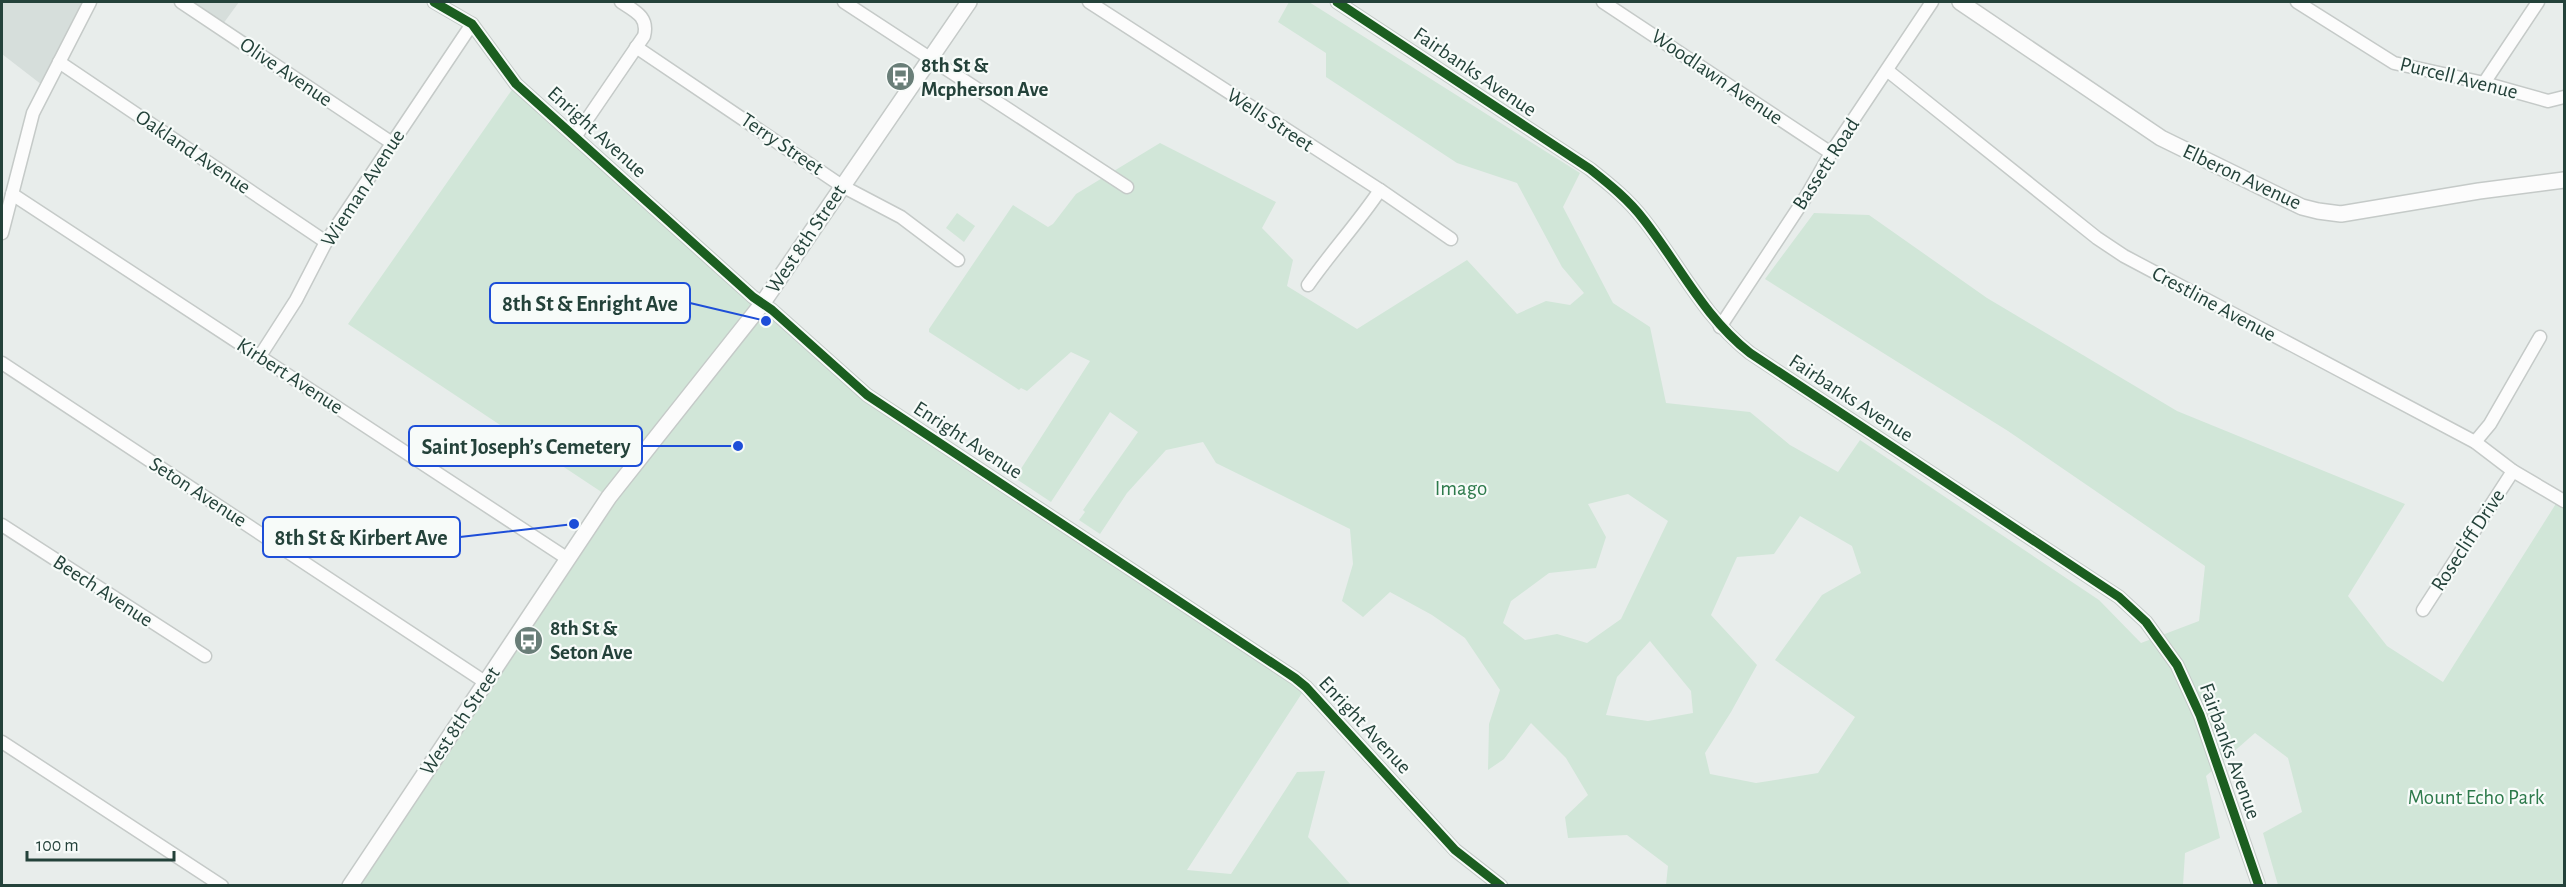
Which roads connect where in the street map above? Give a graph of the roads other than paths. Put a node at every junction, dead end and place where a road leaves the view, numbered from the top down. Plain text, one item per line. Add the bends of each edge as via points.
1 (90, 2) edge
2 (180, 2) edge
3 (434, 2) edge
4 (621, 2) edge
5 (844, 2) edge
6 (969, 2) edge
7 (1089, 2) edge
8 (1337, 2) edge
9 (1604, 2) edge
10 (1932, 2) edge
11 (1960, 2) edge
12 (2297, 2) edge
13 (2538, 2) edge
14 (472, 24) junction
15 (636, 47) junction
16 (930, 59) junction
17 (59, 62) junction
18 (1888, 71) junction
19 (2484, 83) junction
20 (2565, 97) edge
21 (575, 137) junction
22 (392, 143) junction
23 (1831, 153) junction
24 (2565, 180) edge
25 (842, 186) junction
26 (1127, 187) dead end
27 (1380, 190) junction
28 (12, 194) junction
29 (4, 214) edge
30 (2, 234) edge
31 (1451, 239) dead end
32 (326, 242) junction
33 (958, 260) dead end
34 (1308, 285) dead end
35 (762, 304) junction
36 (1720, 327) junction
37 (2540, 337) dead end
38 (260, 356) junction
39 (2, 363) edge
40 (2475, 442) junction
41 (2513, 471) junction
42 (2563, 497) edge
43 (2, 525) edge
44 (568, 559) junction
45 (2423, 610) dead end
46 (205, 656) dead end
47 (485, 682) junction
48 (2, 742) edge
49 (222, 885) edge
50 (350, 885) edge
51 (1501, 885) edge
52 (2259, 885) edge

1 - 17 street
2 - 22 street, Olive Avenue
3 - 14 street, Enright Avenue
4 - 15 street via 640,14 646,23 644,36
5 - 16 street
6 - 16 street, West 8th Street
7 - 27 street, Wells Street
8 - 36 street, Fairbanks Avenue via 1614,188 1643,219
9 - 23 street, Woodlawn Avenue
10 - 18 street, Bassett Road
11 - 24 street, Elberon Avenue via 2161,138 2318,212 2341,214
12 - 19 street, Purcell Avenue via 2394,63
13 - 19 street
14 - 21 street, Enright Avenue via 516,84
14 - 22 street, Wieman Avenue
15 - 21 street
15 - 25 street, Terry Street
16 - 25 street, West 8th Street
16 - 26 street
17 - 28 street via 33,113
17 - 32 street, Oakland Avenue
18 - 23 street, Bassett Road
18 - 40 street, Crestline Avenue via 2124,256
19 - 20 street, Purcell Avenue via 2548,101
21 - 35 street, Enright Avenue
22 - 32 street, Wieman Avenue
23 - 36 street, Bassett Road
25 - 33 street, Terry Street via 901,217
25 - 35 street, West 8th Street
27 - 31 street, Wells Street
27 - 34 street
28 - 29 street
28 - 38 street, Kirbert Avenue
29 - 30 street
32 - 38 street, Wieman Avenue via 296,300
35 - 44 street, West 8th Street via 609,497
35 - 51 street, Enright Avenue via 867,395 1295,678 1455,850
36 - 52 street, Fairbanks Avenue via 1750,353 2119,597 2139,616 2166,648 2187,685
37 - 40 street via 2490,424
38 - 44 street, Kirbert Avenue
39 - 47 street, Seton Avenue
40 - 41 street, Crestline Avenue
41 - 42 street, Crestline Avenue
41 - 45 street, Rosecliff Drive
43 - 46 street, Beech Avenue
44 - 47 street, West 8th Street
47 - 50 street, West 8th Street
48 - 49 street

